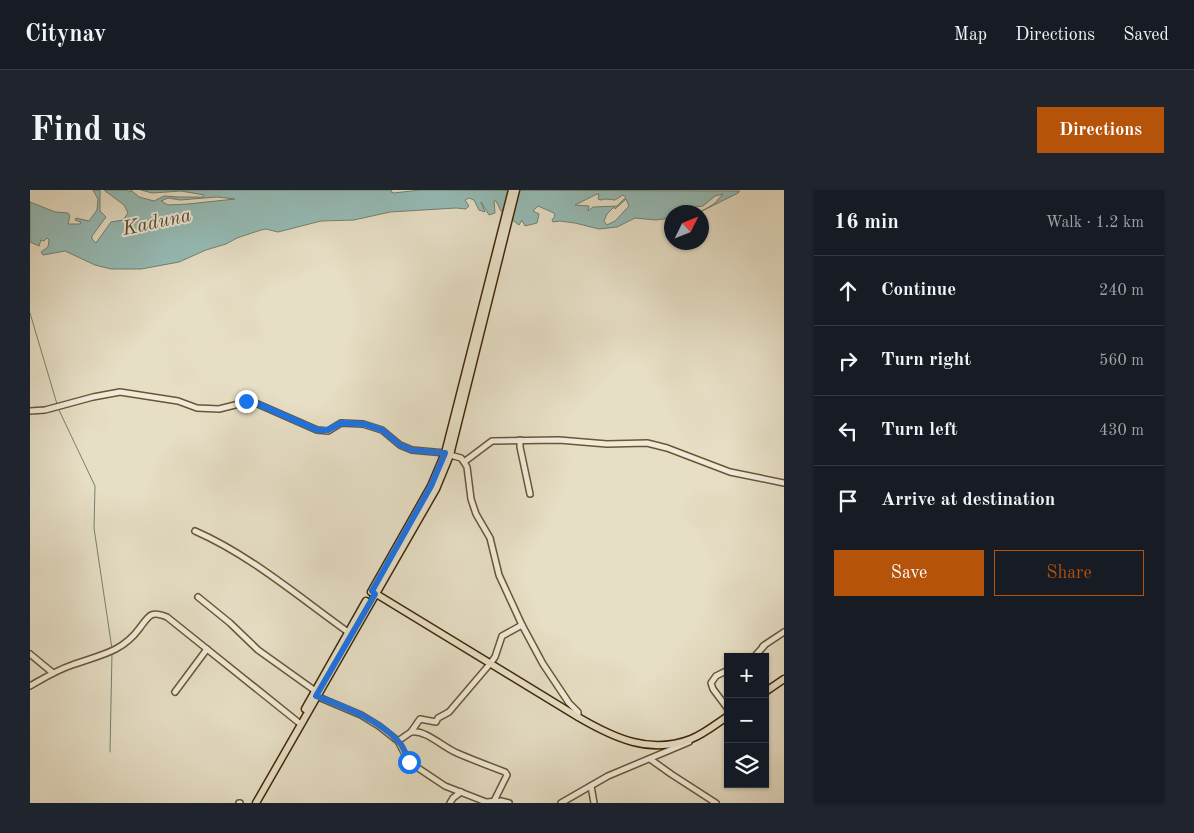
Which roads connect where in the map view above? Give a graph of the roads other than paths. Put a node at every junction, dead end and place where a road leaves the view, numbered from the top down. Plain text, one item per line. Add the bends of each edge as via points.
1 (512, 190) edge
2 (516, 190) edge
3 (506, 224) junction
4 (30, 411) edge
5 (520, 440) junction
6 (448, 454) junction
7 (464, 462) junction
8 (784, 483) edge
9 (530, 494) dead end
10 (194, 531) dead end
11 (374, 592) junction
12 (198, 597) dead end
13 (522, 625) junction
14 (348, 632) junction
15 (784, 632) edge
16 (206, 649) junction
17 (757, 653) edge
18 (30, 654) edge
19 (490, 664) junction
20 (724, 672) edge
21 (53, 673) junction
22 (784, 679) edge
23 (30, 686) edge
24 (769, 689) edge
25 (175, 692) dead end
26 (315, 693) junction
27 (724, 704) edge
28 (578, 717) junction
29 (724, 718) edge
30 (298, 722) junction
31 (411, 732) junction
32 (692, 738) junction
33 (398, 742) junction
34 (650, 759) junction
35 (591, 786) junction
36 (462, 792) junction
37 (494, 802) edge
38 (252, 803) edge
39 (256, 803) edge
40 (450, 803) edge
41 (509, 803) edge
42 (561, 803) edge
43 (594, 803) edge
44 (716, 803) edge

1 - 3 main road
2 - 3 main road
3 - 6 main road
4 - 6 street via 120,392 178,401 197,408 219,409 251,401 317,430 328,430 341,423 364,424 382,430 412,450
5 - 7 street via 492,441
5 - 8 street via 648,443 730,472
5 - 9 street
6 - 7 street
6 - 11 main road
7 - 13 street via 476,514 490,538 499,575
10 - 14 street via 268,574
11 - 14 main road
11 - 19 main road
11 - 26 main road
12 - 26 street via 258,650
13 - 19 street via 502,636
13 - 28 street via 543,664 578,712
14 - 26 main road
15 - 17 street
16 - 21 street via 167,617 157,613 152,614 120,648
16 - 25 street
16 - 30 street
18 - 21 street
19 - 28 main road
19 - 31 street via 449,712 436,722 420,719
20 - 27 street via 711,683
21 - 23 street
22 - 24 main road
26 - 30 main road
26 - 33 street via 361,715
26 - 39 main road
28 - 32 main road via 610,735 640,744 664,745
29 - 32 main road
30 - 38 main road
31 - 33 street
31 - 37 street via 422,733 454,752 505,772 507,775
32 - 34 street
33 - 36 street via 412,765 445,786
34 - 35 street
34 - 44 street
35 - 42 street
35 - 43 street
36 - 37 street
36 - 40 street
37 - 41 street

